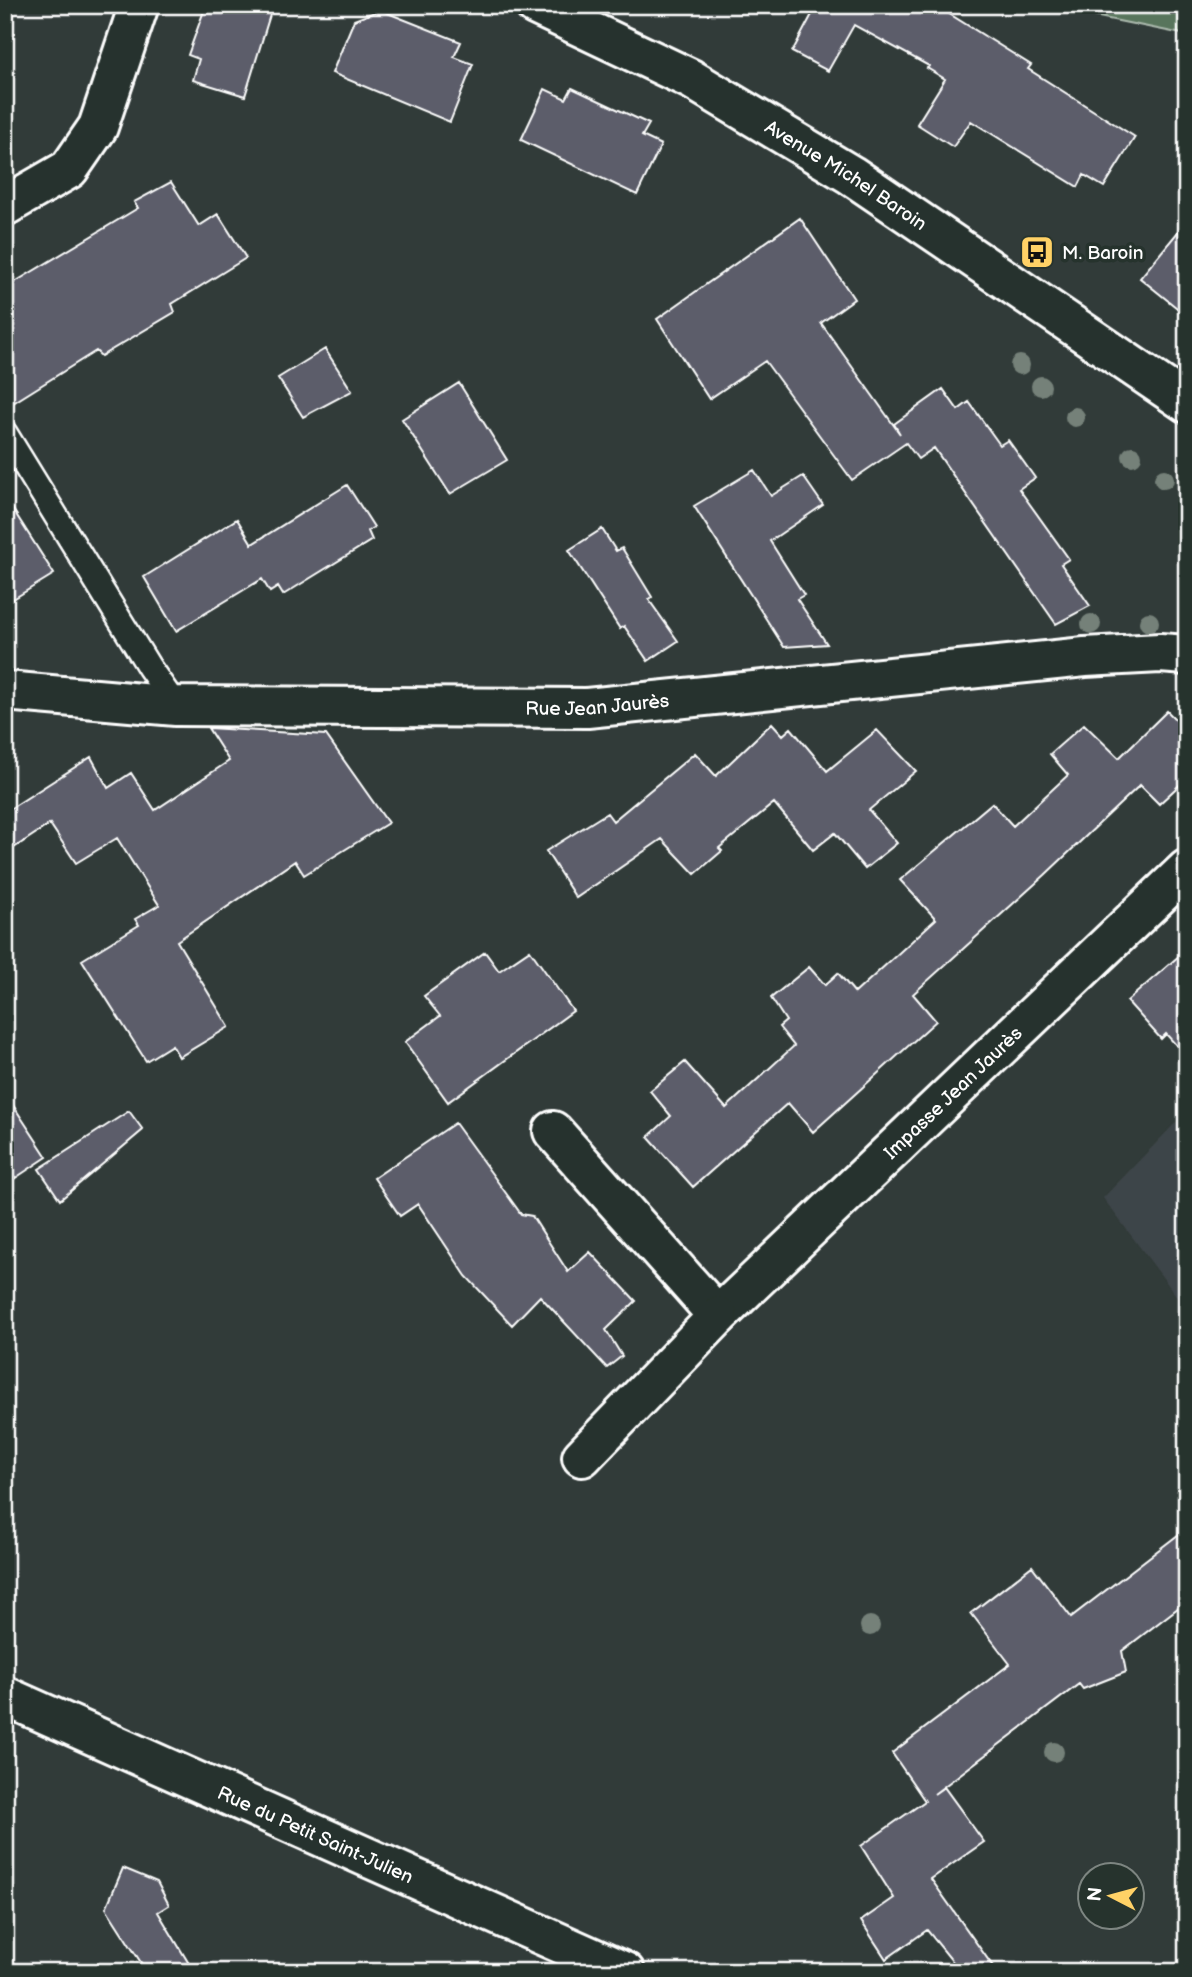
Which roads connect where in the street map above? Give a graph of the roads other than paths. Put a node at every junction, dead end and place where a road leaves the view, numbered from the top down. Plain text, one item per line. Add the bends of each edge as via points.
1 (139, 5) edge
2 (535, 5) edge
3 (5, 206) edge
4 (1143, 374) junction
5 (1187, 403) edge
6 (1187, 423) edge
7 (5, 433) edge
8 (1187, 655) edge
9 (5, 691) edge
10 (176, 706) junction
11 (1187, 869) edge
12 (553, 1131) dead end
13 (718, 1316) junction
14 (582, 1457) dead end
15 (5, 1696) edge
16 (625, 1972) edge

1 - 3 street via 98,127 69,169
2 - 4 street, Avenue Michel Baroin via 691,79 828,161
4 - 5 street, Avenue Michel Baroin
4 - 6 street, Avenue Michel Baroin
7 - 10 lane
8 - 10 street, Rue Jean Jaurès via 1084,657 587,708
9 - 10 street, Rue Jean Jaurès
11 - 13 street, Impasse Jean Jaurès
12 - 13 street
13 - 14 street, Impasse Jean Jaurès
15 - 16 street, Rue du Petit Saint-Julien

